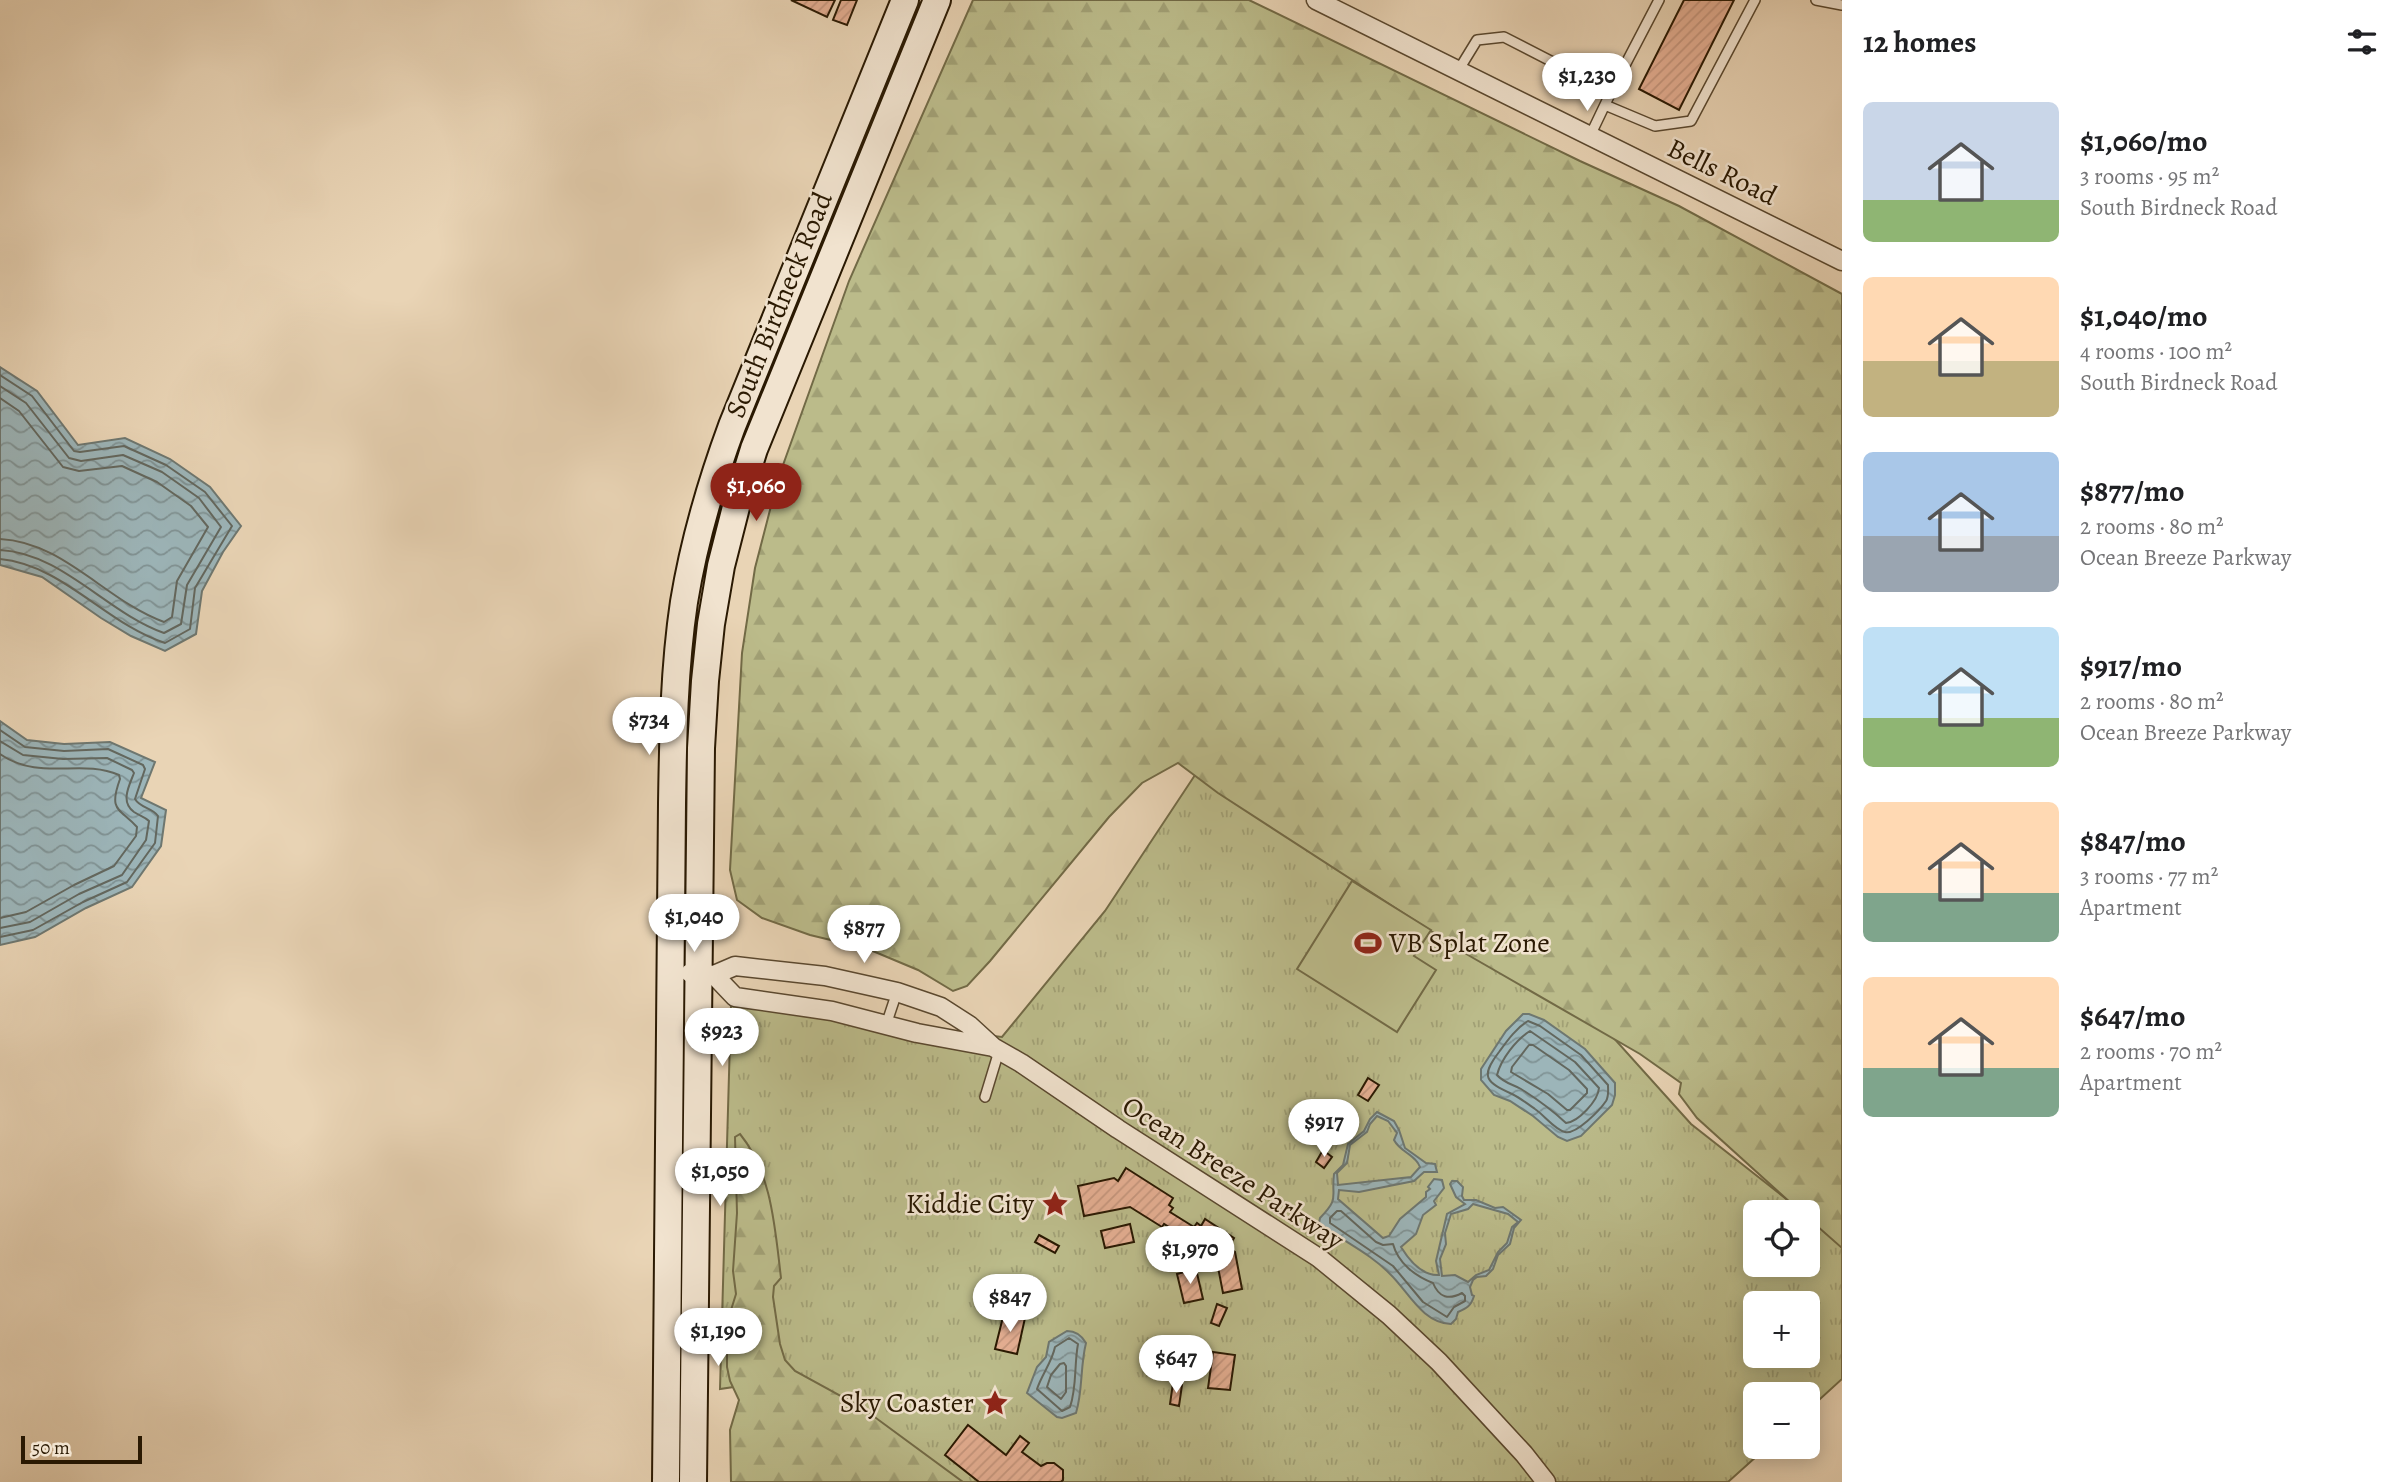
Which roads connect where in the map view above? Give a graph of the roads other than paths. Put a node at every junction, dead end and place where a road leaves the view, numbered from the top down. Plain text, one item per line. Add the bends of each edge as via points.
1 (905, 0) edge
2 (937, 0) edge
3 (1315, 0) edge
4 (1659, 0) edge
5 (1755, 0) edge
6 (1816, 0) edge
7 (1842, 5) edge
8 (1458, 71) junction
9 (1611, 92) junction
10 (1605, 105) junction
11 (1590, 136) junction
12 (1842, 261) edge
13 (669, 971) junction
14 (707, 975) junction
15 (897, 992) junction
16 (886, 1025) junction
17 (996, 1049) junction
18 (985, 1097) dead end
19 (666, 1482) edge
20 (693, 1482) edge
21 (1546, 1482) edge

1 - 13 main road, South Birdneck Road via 732,426 697,539 684,603 674,695
2 - 14 main road, South Birdneck Road via 774,398 733,519 711,624 701,748
3 - 8 street, Bells Road
4 - 9 lane
5 - 10 lane via 1691,121 1655,126
6 - 7 lane
8 - 9 lane via 1477,40 1504,37
8 - 11 street, Bells Road
9 - 10 lane
10 - 11 lane
11 - 12 street, Bells Road
13 - 14 street, Ocean Breeze Parkway
13 - 19 main road, South Birdneck Road
14 - 15 street, Ocean Breeze Parkway via 735,966 825,976
14 - 16 street, Ocean Breeze Parkway via 735,997 832,1011
14 - 20 main road, South Birdneck Road
15 - 16 lane
15 - 17 street, Ocean Breeze Parkway via 942,1007
16 - 17 street, Ocean Breeze Parkway
17 - 18 lane
17 - 21 street, Ocean Breeze Parkway via 1319,1258 1439,1362

